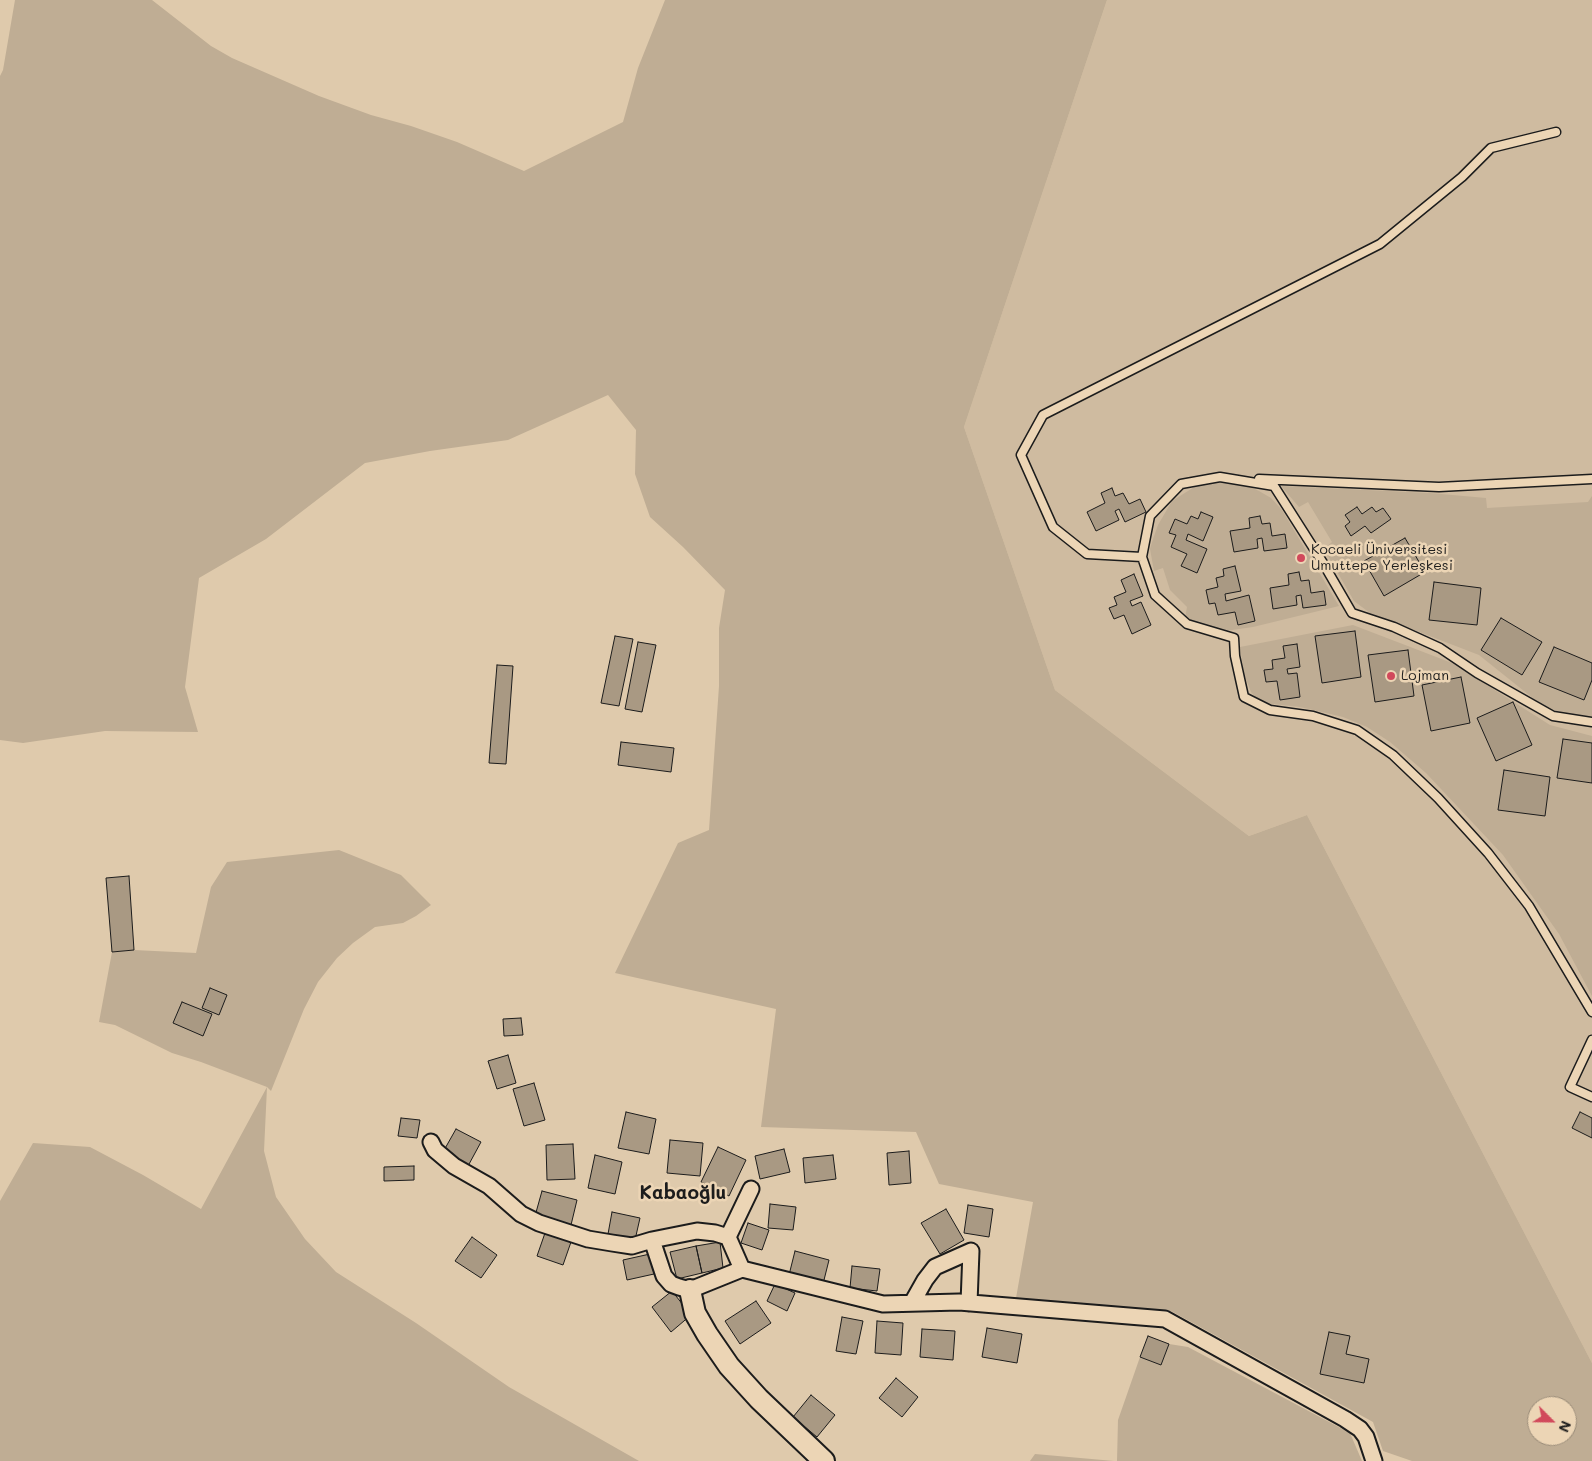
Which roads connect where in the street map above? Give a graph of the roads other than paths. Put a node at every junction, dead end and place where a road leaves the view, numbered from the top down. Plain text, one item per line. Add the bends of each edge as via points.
1 (1556, 132) dead end
2 (1220, 477) junction
3 (1592, 479) edge
4 (1142, 557) junction
5 (1592, 722) edge
6 (1592, 1012) edge
7 (1592, 1040) edge
8 (1592, 1097) edge
9 (431, 1142) dead end
10 (751, 1188) dead end
11 (728, 1237) junction
12 (652, 1240) junction
13 (742, 1268) junction
14 (690, 1290) junction
15 (912, 1303) junction
16 (969, 1303) junction
17 (824, 1461) edge
18 (1374, 1461) edge

1 - 4 lane via 1491,148 1462,177 1380,244 1043,415 1021,455 1054,527 1088,554
2 - 3 lane via 1439,486
2 - 4 lane via 1181,484 1162,503 1150,516
2 - 5 lane via 1274,486 1352,614 1394,627 1440,648 1553,716
4 - 6 lane via 1155,595 1187,624 1234,638 1244,697 1270,710 1313,716 1357,730 1393,754 1438,798 1488,853 1529,906
7 - 8 lane via 1570,1087
9 - 12 street via 435,1150 454,1166 489,1186 521,1214 539,1223 612,1243 632,1246
10 - 11 street
11 - 12 street via 697,1230
11 - 13 street
12 - 14 street via 664,1276 671,1284
13 - 14 street
13 - 15 street via 883,1304
14 - 17 street via 695,1313 729,1366
15 - 16 street
15 - 16 street via 936,1267 971,1251
16 - 18 street via 1165,1320 1360,1429

